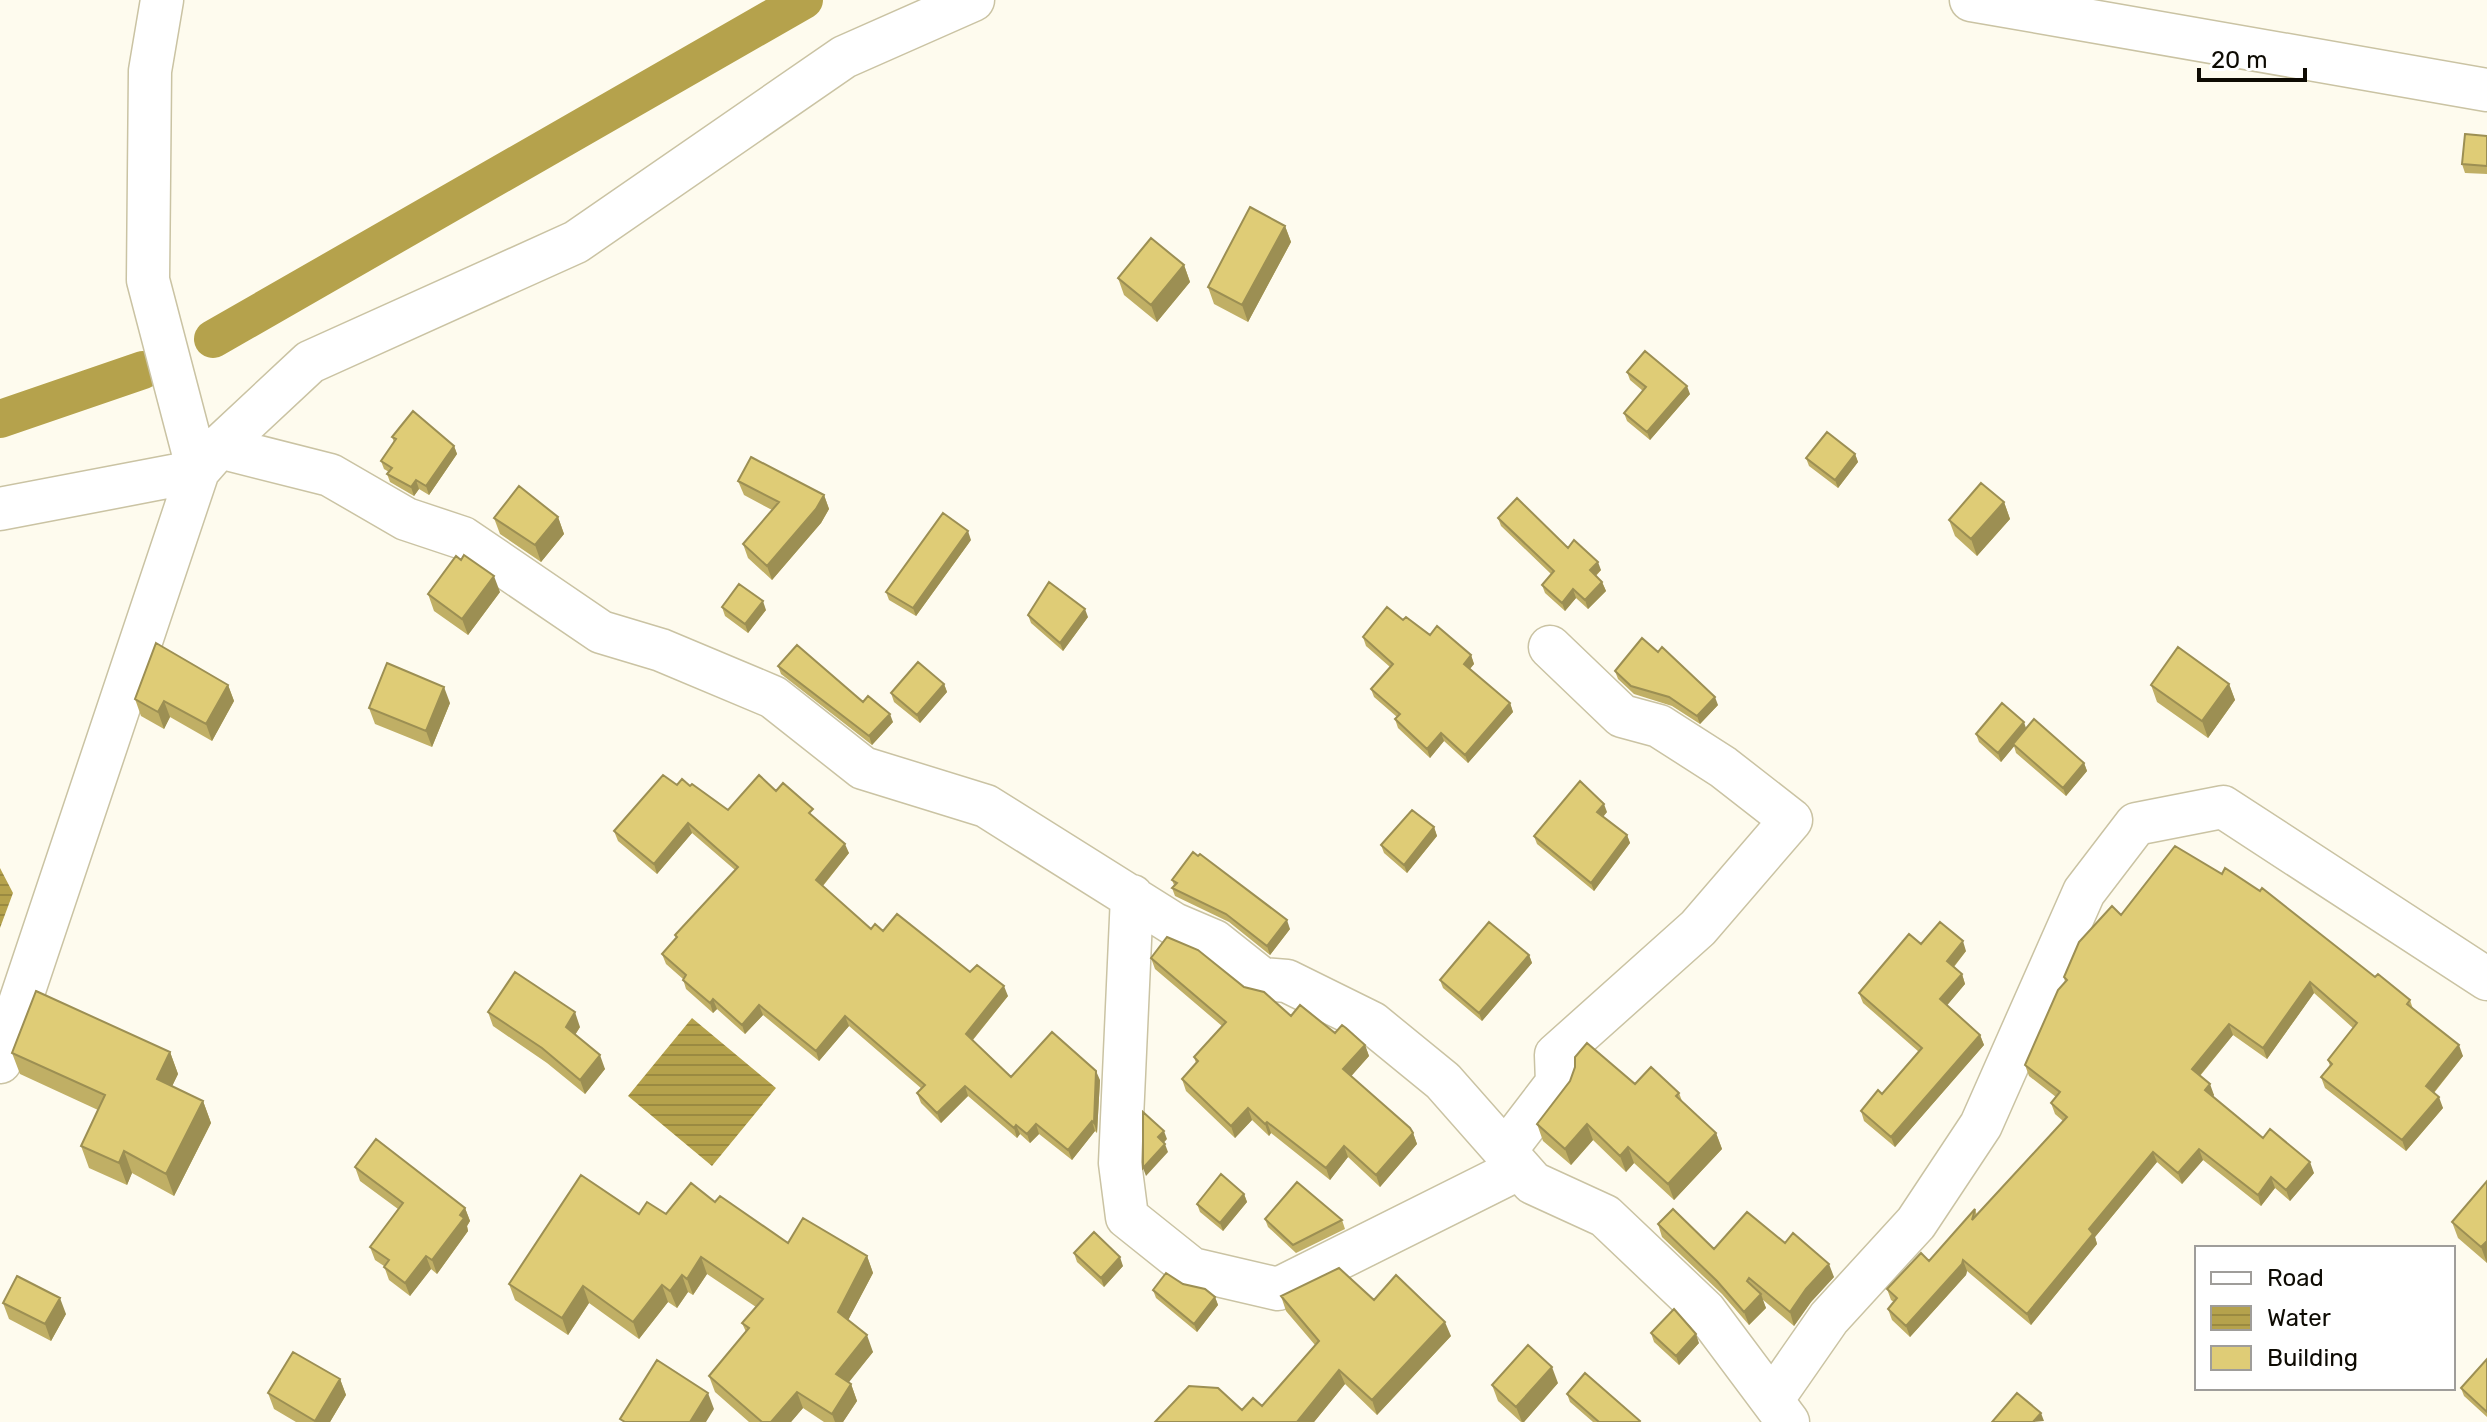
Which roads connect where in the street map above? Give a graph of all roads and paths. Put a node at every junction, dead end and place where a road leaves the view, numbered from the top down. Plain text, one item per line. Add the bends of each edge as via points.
1 (162, 0) edge
2 (973, 0) edge
3 (1971, 0) edge
4 (2487, 90) edge
5 (208, 459) junction
6 (0, 509) edge
7 (1550, 647) dead end
8 (1132, 896) junction
9 (2487, 979) edge
10 (0, 1062) edge
11 (1512, 1160) junction
12 (1780, 1411) edge

1 - 5 street via 150,71 148,280
2 - 5 street via 844,57 576,242 310,362
3 - 4 street
5 - 6 street
5 - 8 street via 330,475 406,519 463,538 601,632 661,650 773,697 863,768 986,806
5 - 10 street
7 - 11 street via 1622,716 1659,726 1791,820 1698,928 1556,1055 1557,1083
8 - 11 street via 1174,924 1214,941 1262,979 1287,981 1372,1023 1443,1081
8 - 11 street via 1120,1163 1127,1217 1192,1269 1278,1289 1375,1243
9 - 12 street via 2223,807 2136,824 2084,892 1981,1125 1916,1223 1829,1318
11 - 12 street via 1533,1183 1605,1216 1705,1311

